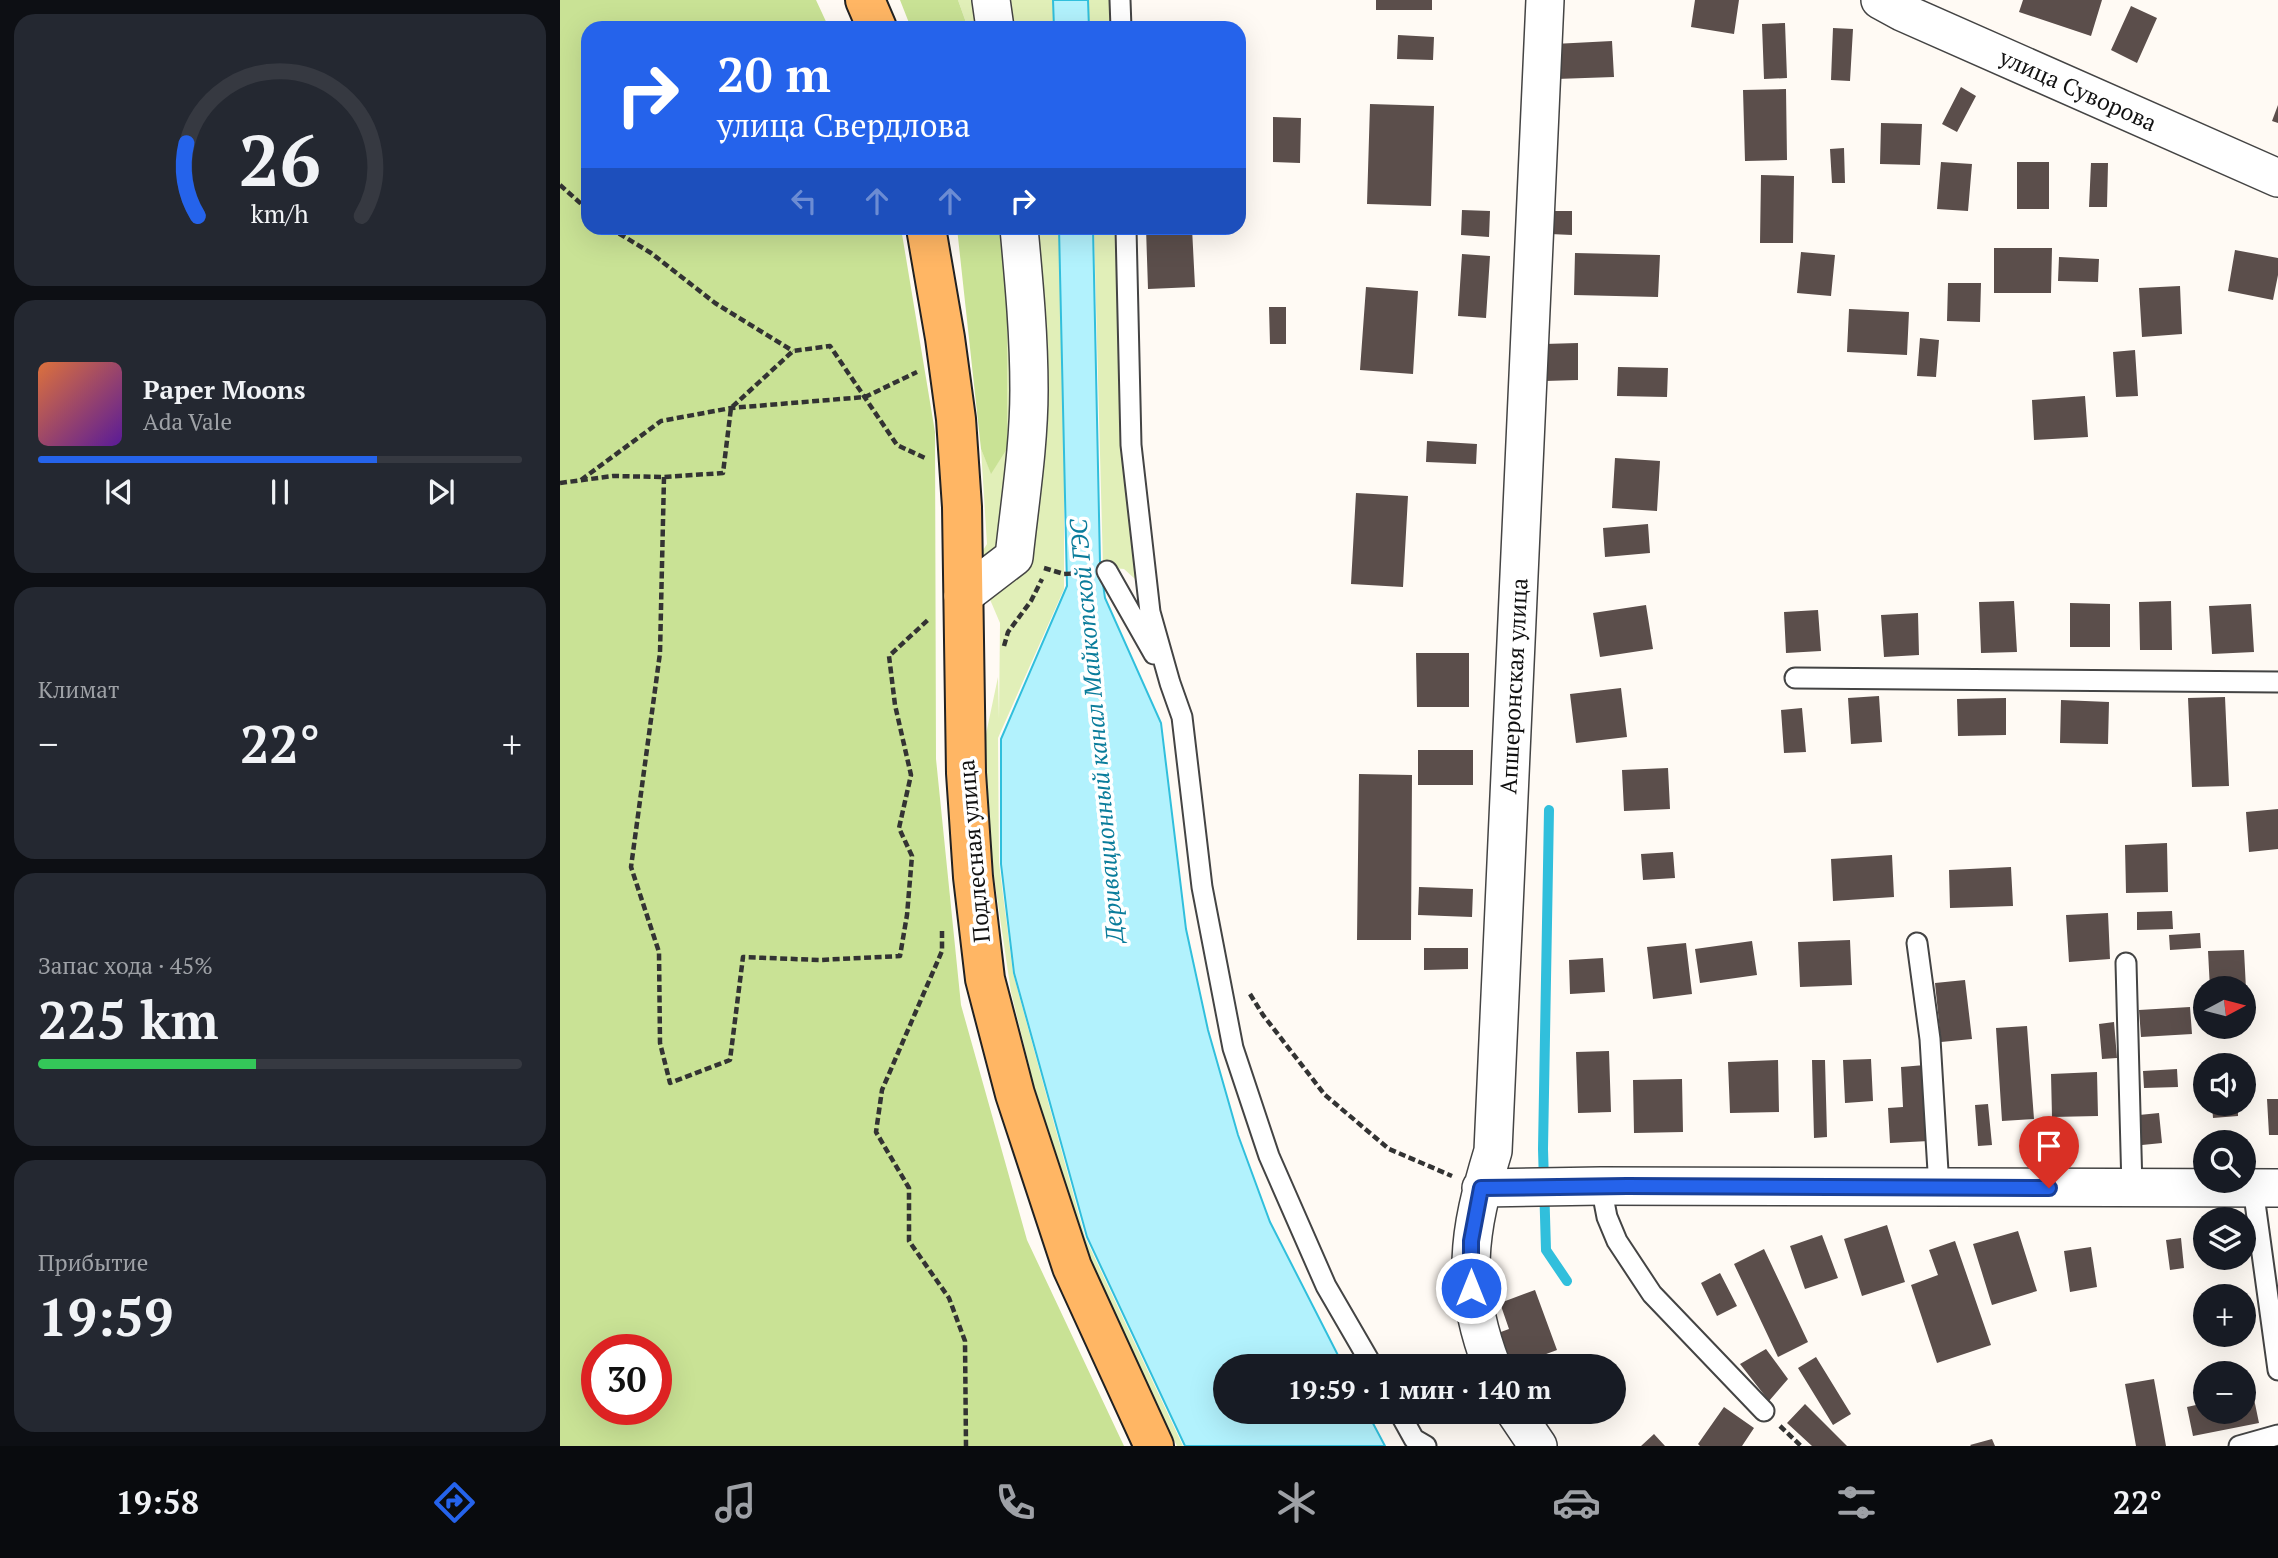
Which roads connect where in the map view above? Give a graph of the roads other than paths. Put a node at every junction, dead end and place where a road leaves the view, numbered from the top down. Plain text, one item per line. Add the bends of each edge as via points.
1 (865, 0) edge
2 (991, 0) edge
3 (1120, 0) edge
4 (1545, 0) edge
5 (1880, 0) edge
6 (874, 21) edge
7 (994, 21) edge
8 (1121, 21) edge
9 (2278, 178) edge
10 (927, 235) edge
11 (1020, 235) edge
12 (1126, 235) edge
13 (1107, 571) dead end
14 (950, 604) junction
15 (1795, 678) dead end
16 (2278, 682) edge
17 (1170, 683) junction
18 (1917, 943) dead end
19 (2126, 963) dead end
20 (1584, 1187) junction
21 (1499, 1188) junction
22 (1939, 1188) junction
23 (2132, 1188) junction
24 (2265, 1188) edge
25 (1366, 1354) edge
26 (1487, 1354) edge
27 (2278, 1370) edge
28 (1764, 1411) dead end
29 (1406, 1424) edge
30 (1523, 1424) edge
31 (2278, 1435) edge
32 (1154, 1446) edge
33 (1426, 1446) edge
34 (1538, 1446) edge
35 (2239, 1446) edge

1 - 6 main road
2 - 7 street
3 - 8 lane
4 - 21 street, Апшеронская улица via 1493,1151
5 - 9 street, улица Суворова
10 - 14 main road, Подлесная улица via 956,419 962,507
11 - 14 street via 1029,392 1014,557
12 - 17 lane via 1131,445 1150,612
13 - 17 lane
14 - 32 main road, Подлесная улица via 985,979 1015,1094 1072,1267
15 - 16 lane
17 - 25 lane via 1182,717 1202,887 1233,1048 1269,1156 1321,1274
18 - 22 lane via 1930,1039
19 - 23 lane
20 - 21 street
20 - 22 street
20 - 28 lane via 1652,1294
21 - 26 street, Апшеронская улица via 1471,1241 1471,1288
22 - 23 street
23 - 24 street
24 - 27 lane
29 - 33 lane
30 - 34 street
31 - 35 lane

